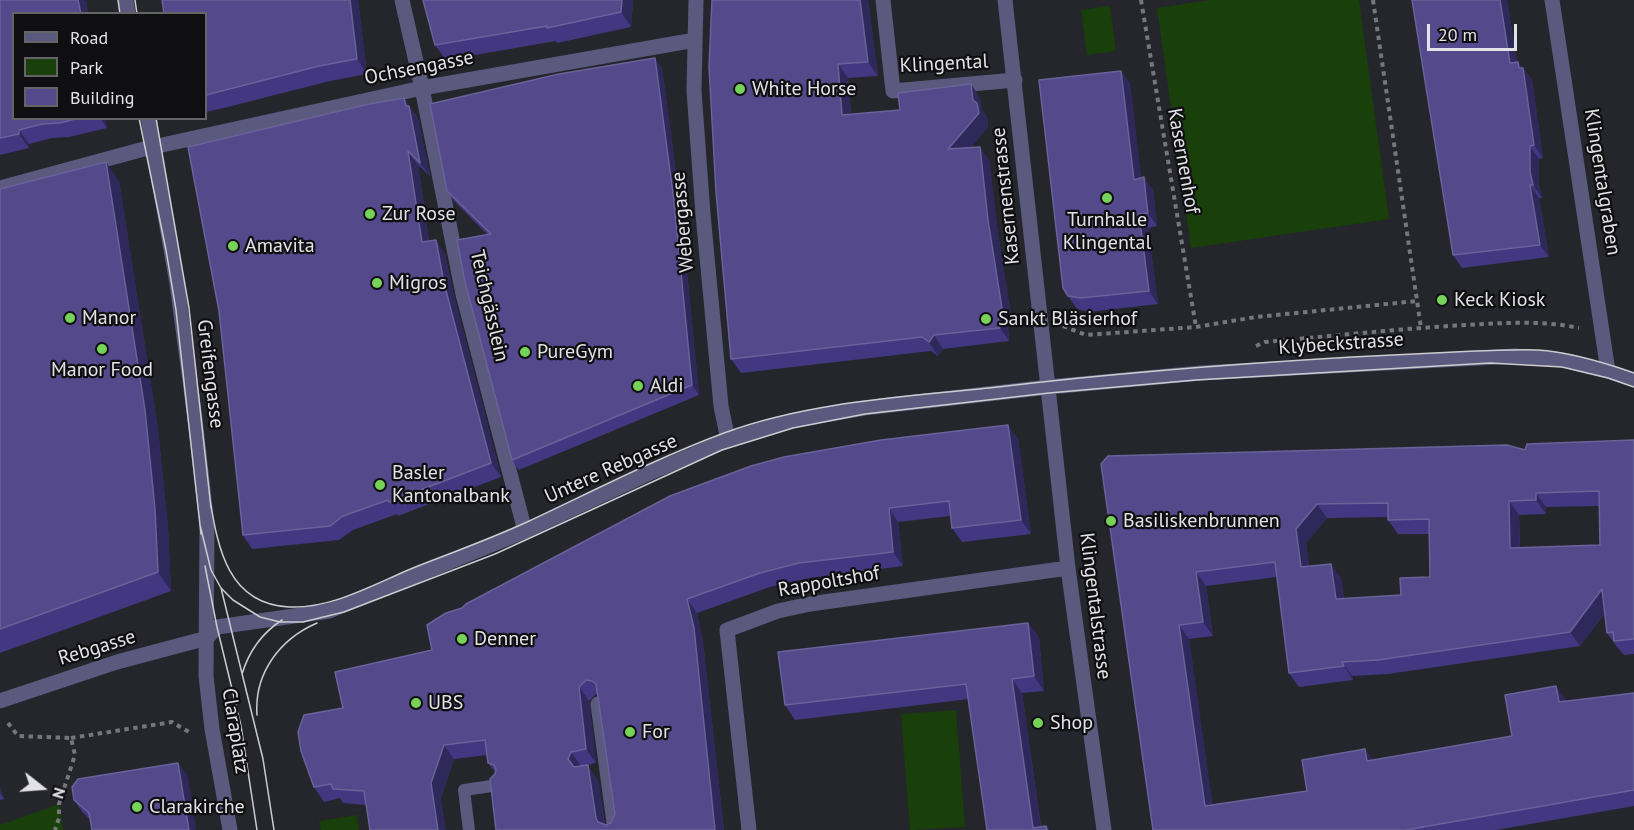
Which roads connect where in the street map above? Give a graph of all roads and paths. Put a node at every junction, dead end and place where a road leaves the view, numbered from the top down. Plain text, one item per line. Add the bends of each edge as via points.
1 (402, 0) edge
2 (696, 0) edge
3 (883, 0) edge
4 (1005, 0) edge
5 (1141, 0) edge
6 (1372, 0) edge
7 (1552, 0) edge
8 (695, 40) junction
9 (1015, 80) junction
10 (422, 88) junction
11 (148, 120) edge
12 (152, 148) junction
13 (0, 188) edge
14 (1417, 301) junction
15 (1042, 324) junction
16 (1196, 327) junction
17 (1421, 327) junction
18 (1603, 333) junction
19 (1255, 346) dead end
20 (1608, 371) junction
21 (1634, 380) edge
22 (1049, 387) junction
23 (728, 440) junction
24 (525, 531) junction
25 (1068, 568) junction
26 (207, 638) junction
27 (0, 701) edge
28 (598, 704) edge
29 (4, 717) dead end
30 (190, 732) dead end
31 (71, 738) junction
32 (498, 785) edge
33 (55, 830) edge
34 (230, 830) edge
35 (469, 830) edge
36 (615, 830) edge
37 (749, 830) edge
38 (1104, 830) edge

1 - 10 street, Teichgässlein
2 - 8 street, Webergasse
3 - 9 street, Klingental via 893,91
4 - 9 street, Kasernenstrasse
5 - 16 path, Kasernenhof
6 - 14 path
7 - 18 street, Klingentalgraben
8 - 10 street, Ochsengasse
8 - 23 street, Webergasse via 694,91 703,214 721,406
9 - 15 street, Kasernenstrasse
10 - 12 street, Ochsengasse
10 - 24 street, Teichgässlein via 463,294
11 - 12 street, Greifengasse
12 - 13 street, Ochsengasse
12 - 26 street, Greifengasse via 177,284 207,525
14 - 16 path via 1256,316
14 - 17 path
15 - 16 path via 1063,326 1086,335
15 - 22 street, Kasernenstrasse
17 - 18 path via 1517,323 1565,325
17 - 19 path
18 - 20 street, Klingentalgraben
20 - 21 street, Klybeckstrasse
20 - 22 street, Klybeckstrasse via 1563,360 1515,356 1201,373
22 - 23 street, Untere Rebgasse via 837,412
22 - 25 street, Klingentalstrasse
23 - 24 street, Untere Rebgasse
24 - 26 street, Untere Rebgasse via 329,610 217,627
25 - 37 street, Rappoltshof via 810,604 727,630
25 - 38 street, Klingentalstrasse
26 - 27 street, Rebgasse via 117,662
26 - 34 street, Claraplatz via 212,729
28 - 36 street via 601,770
29 - 31 path via 18,736
30 - 31 path via 172,722
31 - 33 path via 75,754 58,804
32 - 35 lane via 464,790

